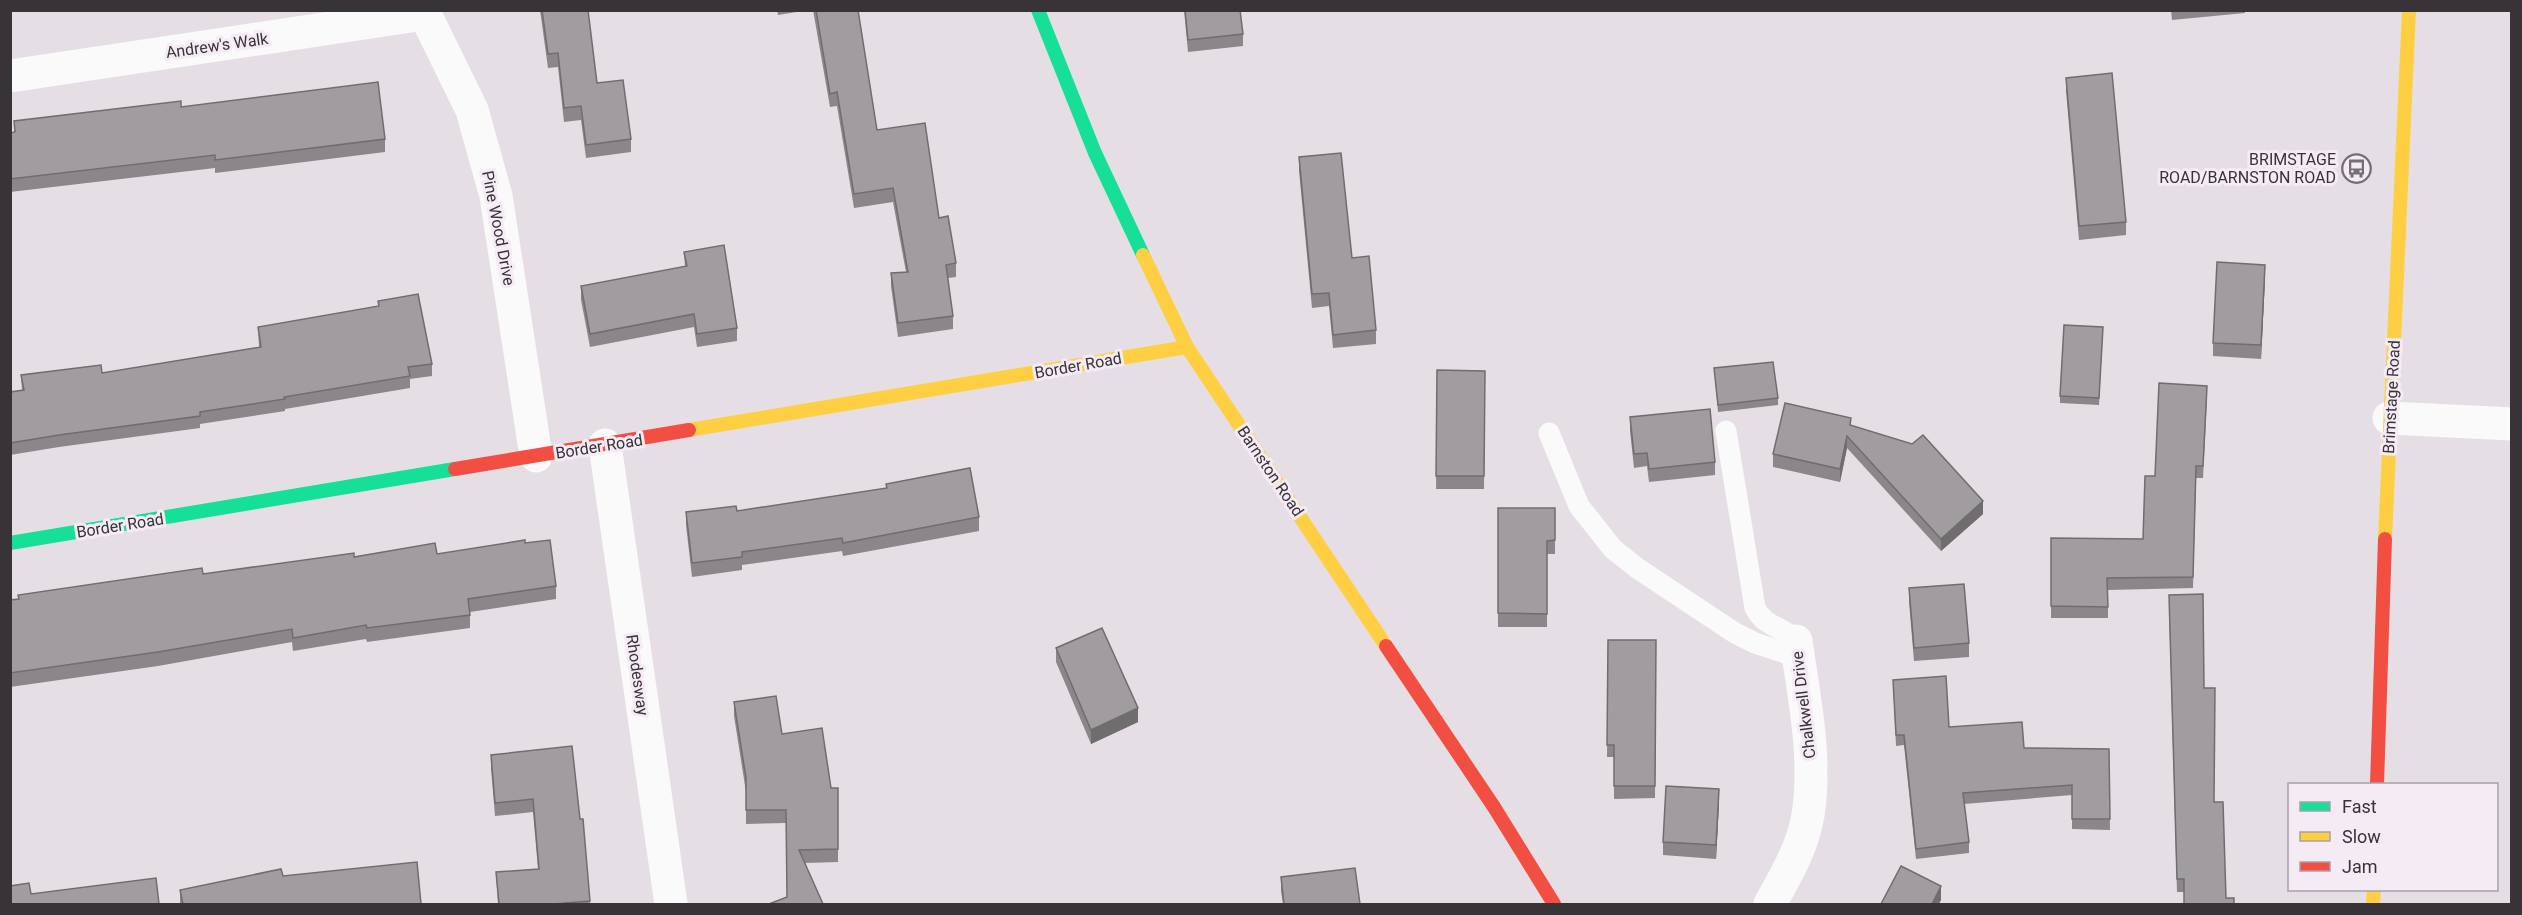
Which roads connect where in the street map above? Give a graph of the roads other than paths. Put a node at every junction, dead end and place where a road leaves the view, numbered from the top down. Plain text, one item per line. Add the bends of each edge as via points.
1 (1038, 10) edge
2 (2409, 10) edge
3 (424, 12) edge
4 (10, 76) edge
5 (1187, 347) junction
6 (2389, 418) junction
7 (2511, 424) edge
8 (1726, 431) dead end
9 (1549, 432) dead end
10 (605, 445) junction
11 (536, 456) junction
12 (10, 543) edge
13 (1797, 649) junction
14 (2377, 783) edge
15 (671, 904) edge
16 (1554, 904) edge
17 (1770, 904) edge

1 - 5 main road, Barnston Road via 1095,153
2 - 6 main road, Brimstage Road
3 - 4 street, Andrew's Walk
3 - 11 street, Pine Wood Drive via 472,110 496,196
5 - 10 main road, Border Road
5 - 16 main road, Barnston Road
6 - 7 street
6 - 14 main road, Brimstage Road
8 - 13 lane via 1755,608 1770,626 1788,633
9 - 13 lane via 1579,506 1614,549 1735,633 1755,643
10 - 11 main road, Border Road
10 - 15 street, Rhodesway
11 - 12 main road, Border Road
13 - 17 street, Chalkwell Drive via 1811,760 1808,817 1792,864

